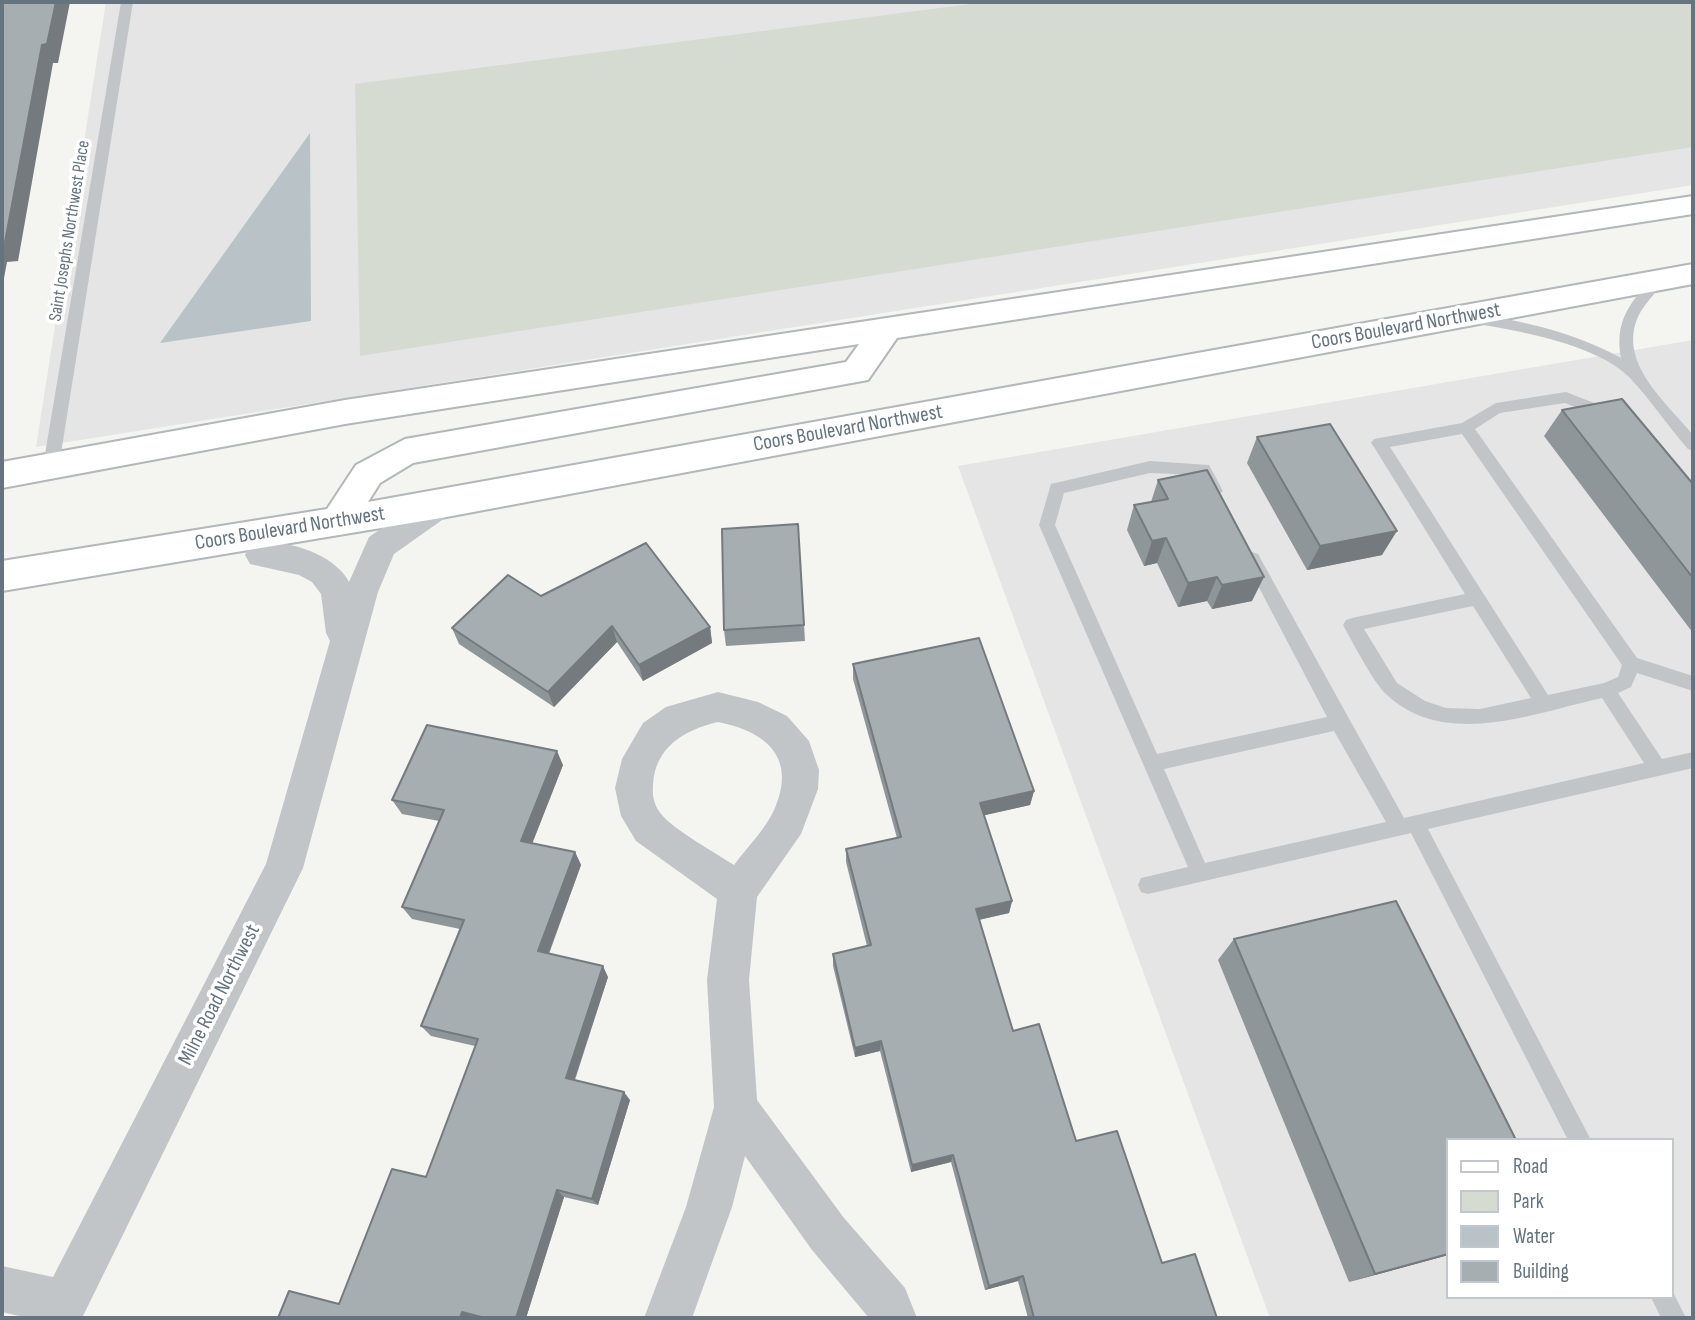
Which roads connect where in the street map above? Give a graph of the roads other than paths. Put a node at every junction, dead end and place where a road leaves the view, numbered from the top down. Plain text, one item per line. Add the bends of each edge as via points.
1 (127, 2) edge
2 (1693, 205) edge
3 (1693, 274) edge
4 (1657, 281) junction
5 (1461, 317) junction
6 (887, 328) junction
7 (1633, 372) junction
8 (1621, 426) edge
9 (1466, 428) junction
10 (1693, 445) edge
11 (51, 466) junction
12 (2, 475) edge
13 (441, 504) junction
14 (1223, 505) edge
15 (338, 521) junction
16 (1242, 541) edge
17 (262, 555) joint
18 (2, 576) edge
19 (1477, 598) junction
20 (2, 600) edge
21 (345, 658) junction
22 (1631, 664) junction
23 (1693, 682) edge
24 (1606, 690) junction
25 (1544, 703) junction
26 (1339, 722) junction
27 (1693, 760) edge
28 (1152, 763) junction
29 (1658, 768) junction
30 (1407, 825) junction
31 (1200, 873) junction
32 (1148, 885) dead end
33 (738, 891) junction
34 (736, 1107) junction
35 (1579, 1138) edge
36 (2, 1289) edge
37 (1664, 1299) edge
38 (61, 1310) edge
39 (668, 1318) edge
40 (893, 1318) edge
41 (1674, 1318) edge

1 - 11 lane, Saint Josephs Northwest Place
2 - 6 main road
3 - 4 main road, Coors Boulevard Northwest
4 - 5 main road, Coors Boulevard Northwest
4 - 7 lane via 1633,312 1623,335
5 - 7 lane via 1588,346
5 - 13 main road, Coors Boulevard Northwest
6 - 11 main road via 345,412
6 - 15 main road via 856,372 405,452 368,474
7 - 10 lane
8 - 9 lane via 1613,416 1566,397 1496,408
9 - 19 lane via 1379,443
9 - 22 lane
11 - 12 main road
13 - 15 main road, Coors Boulevard Northwest
13 - 21 street, Milne Road Northwest via 381,546 361,592
14 - 28 lane via 1203,469 1150,467 1058,488 1047,525
15 - 18 main road, Coors Boulevard Northwest
16 - 26 lane
17 - 20 main road
17 - 21 street, Milne Road Northwest via 307,562 333,581 342,598
19 - 25 lane
19 - 25 lane via 1352,625 1383,679 1419,707 1465,719
21 - 38 street, Milne Road Northwest via 284,868
22 - 23 lane
22 - 24 lane via 1625,682
24 - 25 lane
24 - 29 lane
26 - 28 lane
26 - 30 lane
27 - 29 lane
28 - 31 lane
29 - 30 lane
30 - 31 lane
30 - 35 lane
31 - 32 lane
33 - 33 street via 792,813 801,788 799,762 789,739 769,721 745,710 718,707 690,713 659,733 638,762 633,785 637,808 649,829
33 - 34 street via 728,980
34 - 39 street via 709,1207
34 - 40 street
36 - 38 street
37 - 41 lane

